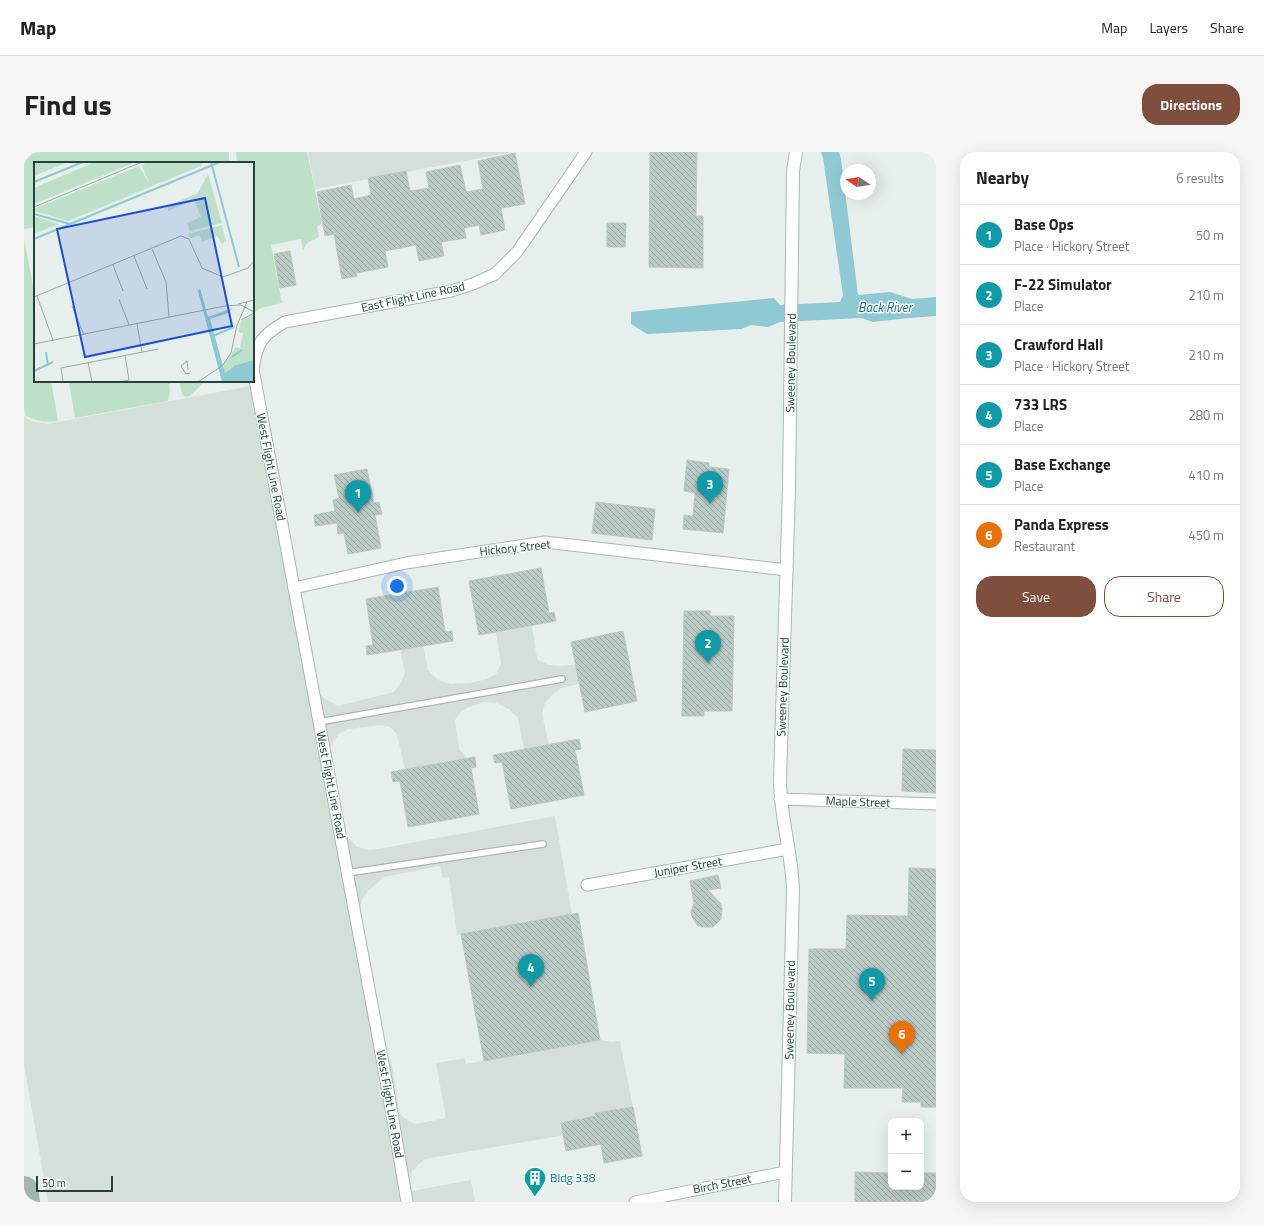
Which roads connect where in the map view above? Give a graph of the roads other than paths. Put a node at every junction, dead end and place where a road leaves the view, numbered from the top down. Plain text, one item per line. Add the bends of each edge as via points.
1 (586, 152) edge
2 (789, 152) edge
3 (796, 152) edge
4 (793, 171) junction
5 (254, 363) edge
6 (254, 374) edge
7 (787, 570) junction
8 (294, 588) junction
9 (562, 679) dead end
10 (319, 722) junction
11 (780, 799) junction
12 (936, 804) edge
13 (544, 844) dead end
14 (788, 849) junction
15 (347, 874) junction
16 (587, 885) dead end
17 (785, 1172) junction
18 (407, 1202) edge
19 (635, 1202) edge
20 (785, 1202) edge

1 - 5 street, East Flight Line Road via 517,252 495,274 451,291 285,322 261,340
2 - 4 main road, Sweeney Boulevard
3 - 4 main road, Sweeney Boulevard
4 - 7 main road, Sweeney Boulevard
6 - 8 street, West Flight Line Road
7 - 8 street, Hickory Street via 545,542 406,563
7 - 11 main road, Sweeney Boulevard
8 - 10 street, West Flight Line Road
9 - 10 lane
10 - 15 street, West Flight Line Road
11 - 12 street, Maple Street
11 - 14 main road, Sweeney Boulevard
13 - 15 lane
14 - 16 street, Juniper Street
14 - 17 main road, Sweeney Boulevard via 793,890
15 - 18 street, West Flight Line Road
17 - 19 street, Birch Street
17 - 20 main road, Sweeney Boulevard

